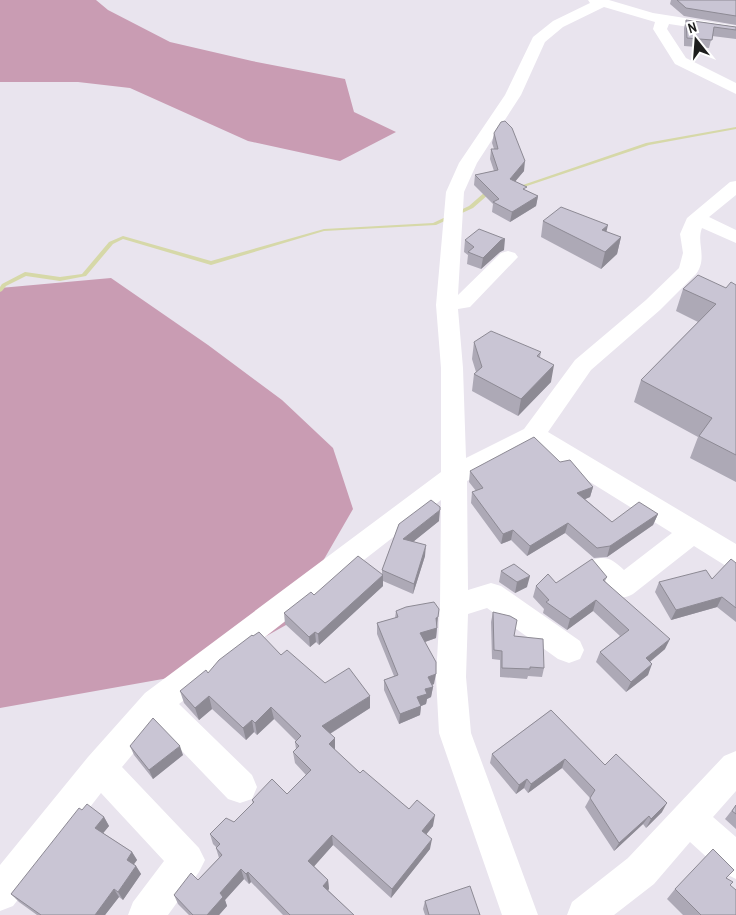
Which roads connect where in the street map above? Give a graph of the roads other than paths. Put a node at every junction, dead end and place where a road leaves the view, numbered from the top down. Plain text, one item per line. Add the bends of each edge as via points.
1 (598, 1) edge
2 (663, 19) junction
3 (736, 30) edge
4 (736, 89) edge
5 (736, 186) edge
6 (696, 218) junction
7 (736, 237) edge
8 (508, 257) dead end
9 (448, 302) junction
10 (533, 435) junction
11 (454, 476) junction
12 (693, 532) junction
13 (736, 558) edge
14 (603, 568) dead end
15 (454, 606) junction
16 (569, 650) dead end
17 (156, 703) junction
18 (736, 767) edge
19 (100, 768) junction
20 (240, 787) dead end
21 (689, 818) junction
22 (736, 861) edge
23 (0, 893) edge
24 (146, 915) edge
25 (520, 915) edge
26 (585, 915) edge

1 - 2 street
1 - 9 street via 547,31 538,40 513,95 468,163 455,192
2 - 3 street
2 - 4 street via 660,29 680,61
5 - 6 street
6 - 7 street
6 - 10 street via 690,234 693,253 689,270 583,365
8 - 9 street via 463,302
9 - 11 street
10 - 11 street
10 - 12 street
11 - 15 street
11 - 17 street
12 - 13 street
12 - 14 street via 624,586
15 - 16 street via 491,595
15 - 25 street via 451,677 455,733
17 - 19 street
17 - 20 street
18 - 21 street
19 - 23 street
19 - 24 street via 187,860
21 - 22 street
21 - 26 street via 641,871

